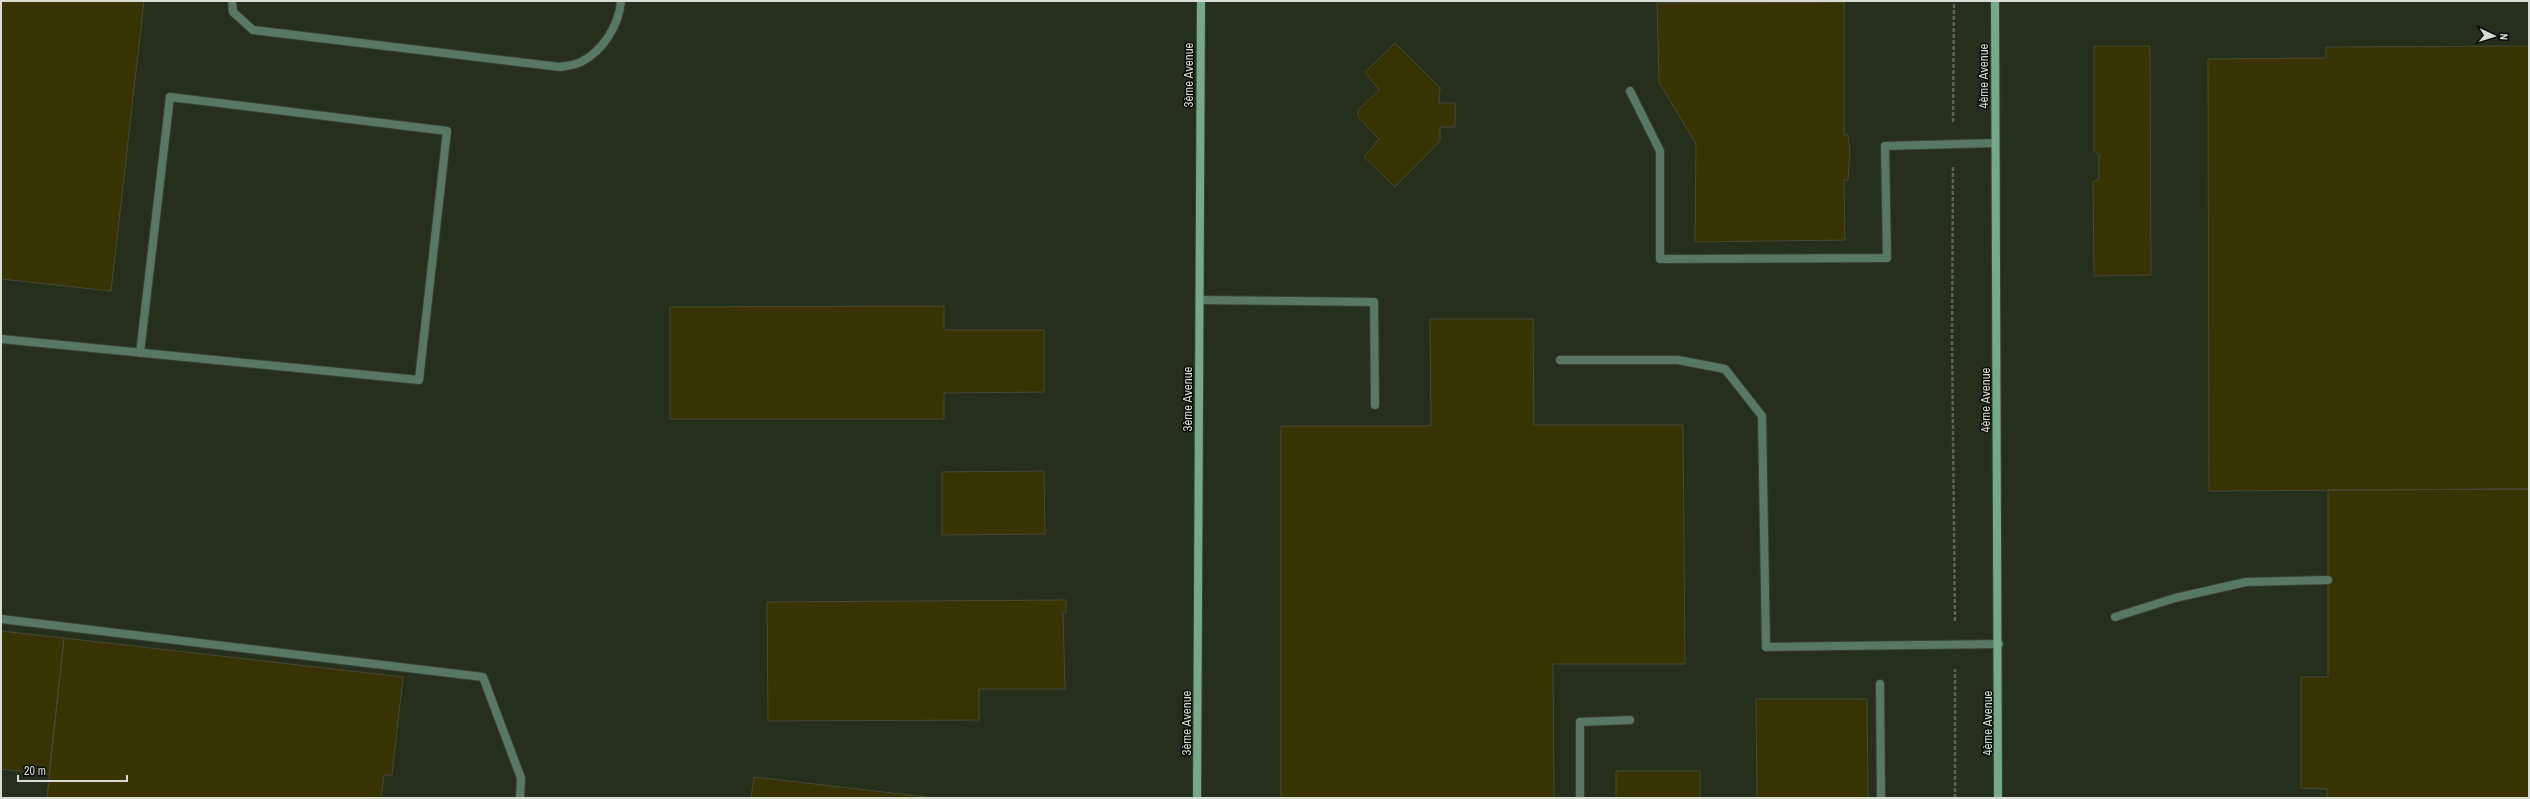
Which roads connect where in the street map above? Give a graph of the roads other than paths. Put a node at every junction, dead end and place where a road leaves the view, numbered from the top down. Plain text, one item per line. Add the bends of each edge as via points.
1 (232, 1) edge
2 (621, 1) edge
3 (1201, 1) edge
4 (1995, 1) edge
5 (1630, 91) dead end
6 (1995, 143) junction
7 (1200, 300) junction
8 (1, 339) edge
9 (140, 353) junction
10 (1560, 360) dead end
11 (1375, 405) dead end
12 (2328, 580) dead end
13 (2115, 617) dead end
14 (1, 619) edge
15 (1999, 644) junction
16 (1880, 684) dead end
17 (1630, 720) dead end
18 (520, 798) edge
19 (1197, 798) edge
20 (1580, 798) edge
21 (1881, 798) edge
22 (1998, 798) edge

1 - 2 lane via 233,12 253,30 560,67 581,62 604,45 620,12
3 - 7 street, 3ème Avenue
4 - 6 street, 4ème Avenue
5 - 6 lane via 1660,151 1660,259 1887,258 1886,146
6 - 15 street, 4ème Avenue
7 - 11 lane via 1374,302
7 - 19 street, 3ème Avenue
8 - 9 lane
9 - 9 lane via 419,380 447,131 170,97
10 - 15 lane via 1678,360 1725,369 1762,416 1766,647
12 - 13 lane via 2246,582 2175,598
14 - 18 lane via 483,677 521,778
15 - 22 street, 4ème Avenue
16 - 21 lane
17 - 20 lane via 1580,722

